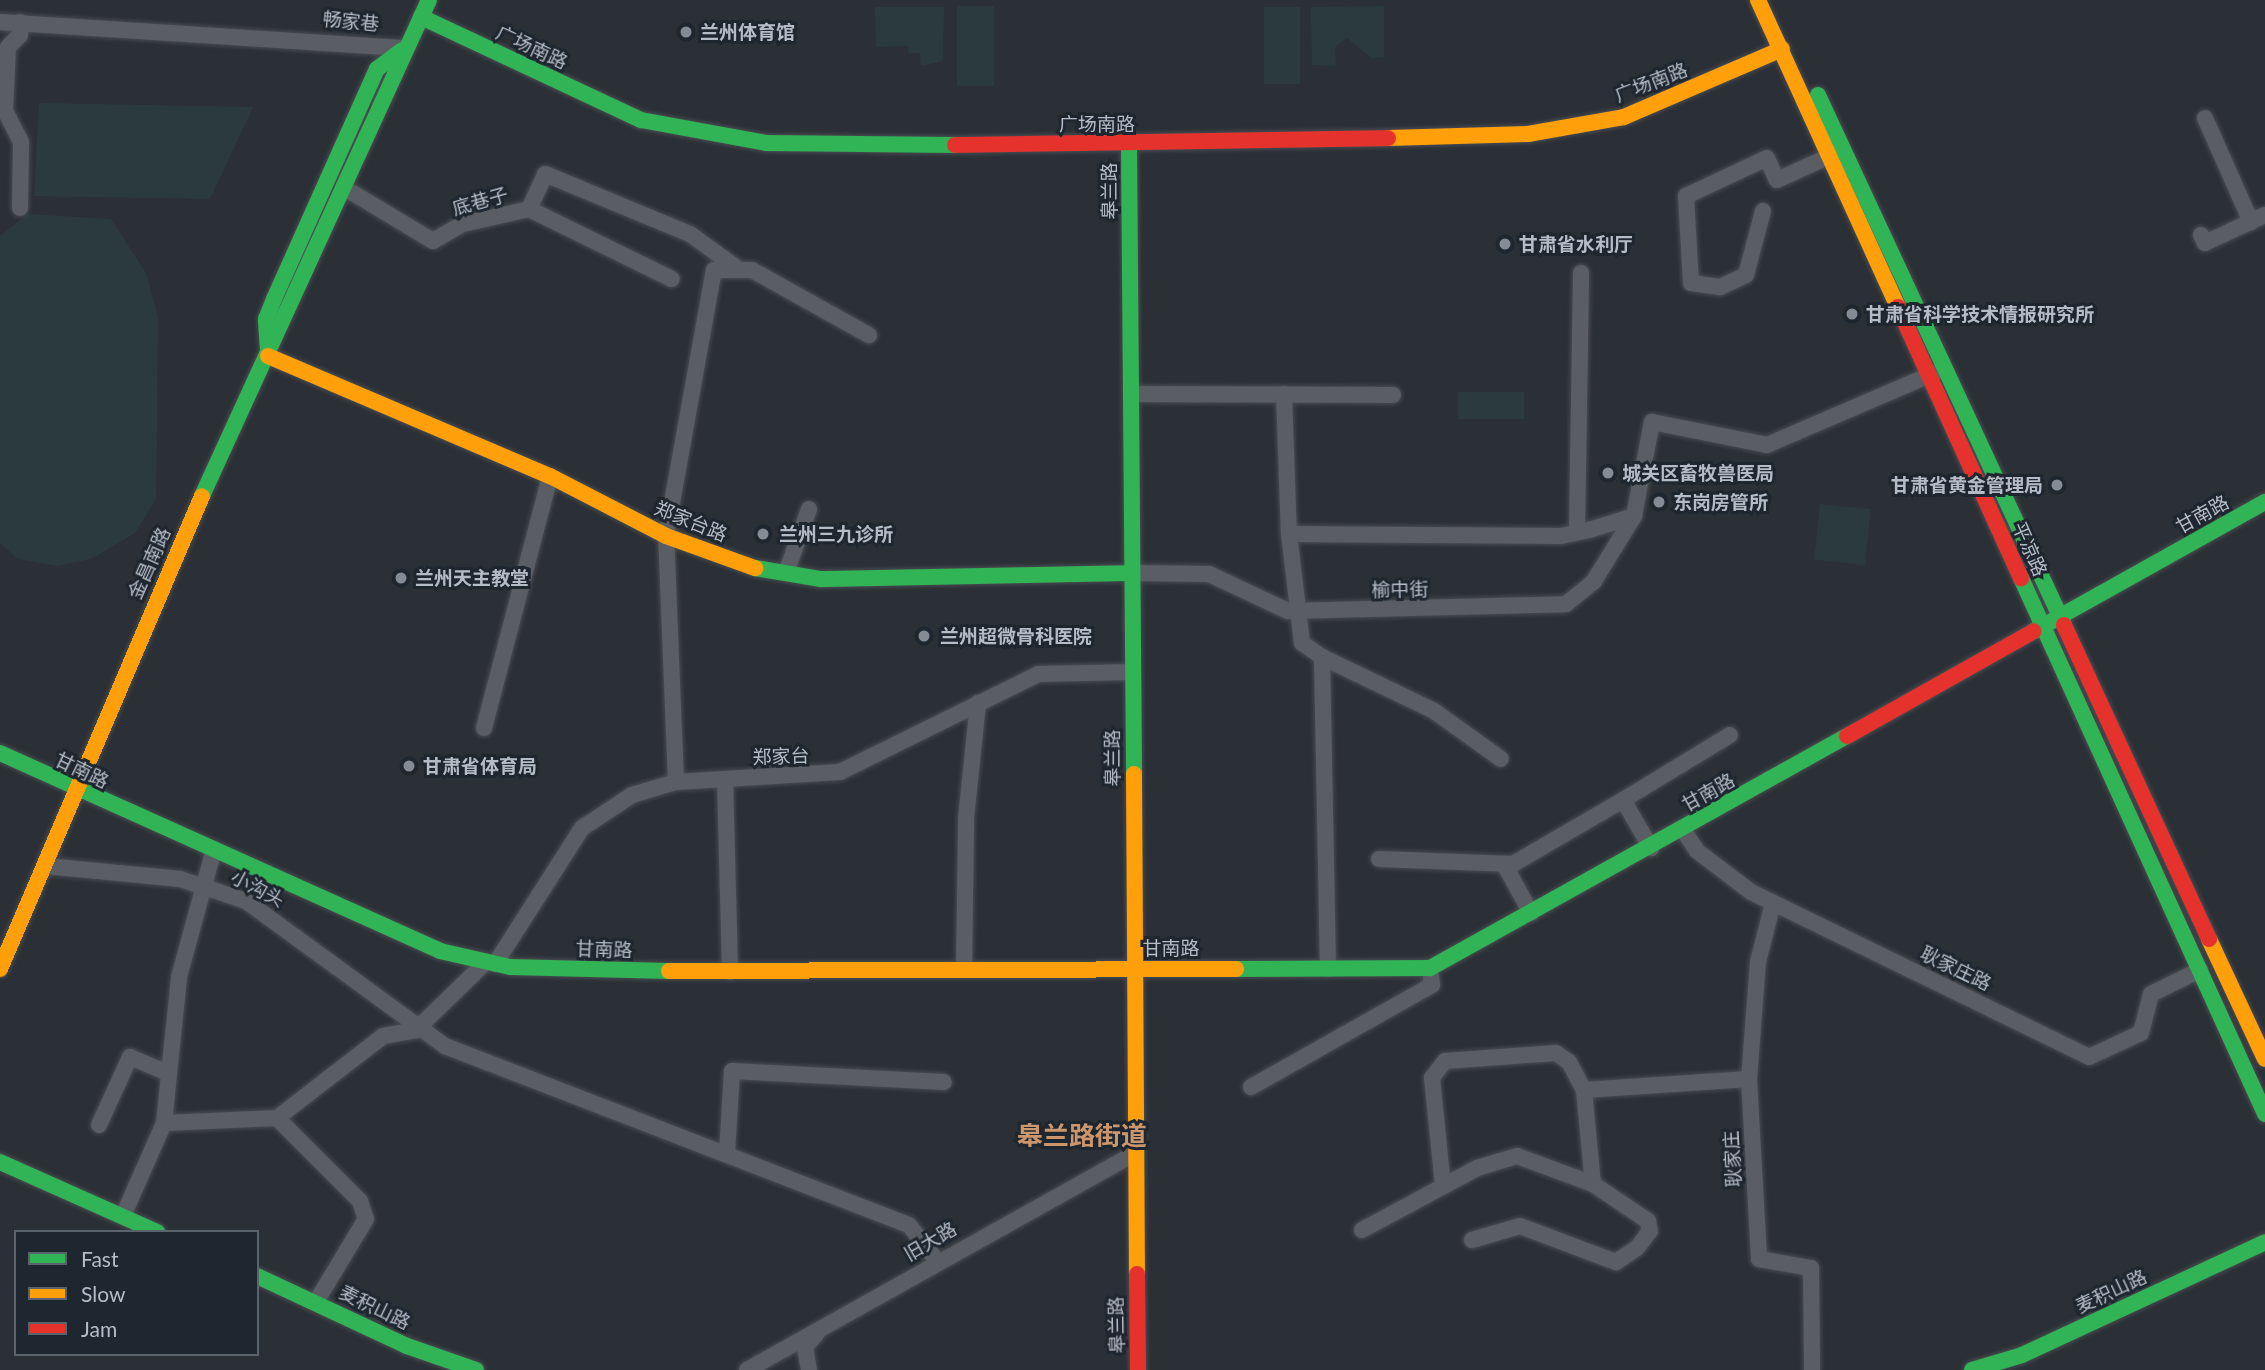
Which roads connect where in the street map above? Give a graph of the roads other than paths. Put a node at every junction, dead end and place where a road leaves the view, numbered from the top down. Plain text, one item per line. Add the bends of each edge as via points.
1 (429, 0) edge
2 (1758, 0) edge
3 (1773, 0) edge
4 (421, 18) junction
5 (0, 22) edge
6 (20, 22) junction
7 (4, 46) edge
8 (405, 48) junction
9 (1782, 49) junction
10 (2, 114) edge
11 (2204, 118) dead end
12 (1129, 146) junction
13 (1830, 156) junction
14 (343, 187) junction
15 (20, 208) dead end
16 (529, 209) junction
17 (1763, 211) dead end
18 (2258, 218) edge
19 (2201, 235) dead end
20 (739, 269) junction
21 (1581, 273) dead end
22 (672, 279) dead end
23 (869, 335) dead end
24 (268, 356) junction
25 (1944, 368) junction
26 (1929, 377) junction
27 (1131, 394) junction
28 (1284, 394) junction
29 (1393, 395) dead end
30 (550, 476) junction
31 (2265, 502) edge
32 (809, 509) dead end
33 (1634, 516) junction
34 (1577, 532) junction
35 (1289, 534) junction
36 (666, 536) junction
37 (786, 573) junction
38 (1132, 573) junction
39 (1302, 612) junction
40 (2060, 618) junction
41 (2043, 627) junction
42 (1322, 657) junction
43 (1133, 672) junction
44 (978, 703) junction
45 (484, 728) dead end
46 (1730, 735) dead end
47 (0, 753) edge
48 (1501, 759) dead end
49 (725, 779) junction
50 (676, 782) junction
51 (74, 791) junction
52 (1623, 800) junction
53 (1683, 830) junction
54 (1651, 848) junction
55 (213, 853) junction
56 (1379, 859) dead end
57 (1504, 864) junction
58 (46, 866) junction
59 (203, 884) junction
60 (1773, 903) junction
61 (1531, 913) junction
62 (0, 943) edge
63 (490, 963) junction
64 (0, 968) edge
65 (1430, 968) junction
66 (1134, 969) junction
67 (1328, 969) junction
68 (964, 970) junction
69 (2200, 970) junction
70 (730, 972) junction
71 (416, 1030) junction
72 (2265, 1059) edge
73 (166, 1073) junction
74 (1749, 1079) junction
75 (944, 1082) dead end
76 (1251, 1087) dead end
77 (1584, 1090) junction
78 (2265, 1114) edge
79 (277, 1118) junction
80 (164, 1123) junction
81 (99, 1125) dead end
82 (727, 1153) junction
83 (1135, 1153) junction
84 (0, 1162) edge
85 (1593, 1184) junction
86 (1443, 1186) junction
87 (123, 1216) junction
88 (153, 1230) edge
89 (1362, 1230) dead end
90 (1472, 1240) dead end
91 (2265, 1242) edge
92 (937, 1261) junction
93 (259, 1277) edge
94 (316, 1302) junction
95 (835, 1320) junction
96 (476, 1370) edge
97 (747, 1370) edge
98 (809, 1370) edge
99 (1138, 1370) edge
100 (1812, 1370) edge
101 (1972, 1370) edge

1 - 4 street, 金昌南路
2 - 9 street, 平凉路
3 - 25 street, 平凉路
4 - 8 street, 金昌南路
4 - 12 street, 广场南路 via 641,120 708,137 766,144
5 - 6 street, 畅家巷
6 - 7 street via 20,35
6 - 8 street, 畅家巷
7 - 10 street
8 - 14 street, 金昌南路
8 - 24 street, 金昌南路 via 377,69 274,299 266,319
9 - 12 street, 广场南路 via 1662,103 1581,127 1528,134
9 - 13 street, 平凉路
10 - 15 street via 21,142
11 - 18 street
12 - 27 street, 皋兰路
13 - 17 street via 1777,180 1766,158 1686,196 1691,283 1720,286 1746,275
13 - 26 street, 平凉路
14 - 16 street, 底巷子 via 433,241 463,224
14 - 24 street, 金昌南路
16 - 20 street via 545,174 690,234
16 - 22 street, 底巷子
18 - 19 street via 2205,243
20 - 23 street
20 - 36 street via 714,270
21 - 34 street
24 - 30 street, 郑家台路
24 - 51 street, 金昌南路
25 - 26 street, 榆中街
25 - 40 street, 平凉路
26 - 33 street, 榆中街 via 1767,445 1652,422
26 - 41 street, 平凉路
27 - 28 street
27 - 38 street, 皋兰路
28 - 29 street
28 - 35 street
30 - 36 street, 郑家台路
30 - 45 street
31 - 40 street, 甘南路
32 - 37 street
33 - 34 street
33 - 39 street, 榆中街 via 1594,581 1566,604
34 - 35 street
35 - 39 street
36 - 37 street, 郑家台路
36 - 50 street
37 - 38 street, 郑家台路 via 821,579
38 - 39 street, 榆中街 via 1209,574 1242,586 1274,609
38 - 43 street, 皋兰路
39 - 42 street via 1302,643
40 - 41 street, 甘南路
40 - 72 street, 平凉路
41 - 53 street, 甘南路
41 - 69 street, 平凉路
42 - 48 street via 1434,711
42 - 67 street
43 - 44 street, 郑家台 via 1038,674
43 - 66 street, 皋兰路
44 - 49 street, 郑家台 via 840,772
44 - 68 street via 966,818
46 - 52 street
47 - 51 street, 甘南路
49 - 50 street, 郑家台
49 - 70 street
50 - 63 street, 郑家台 via 632,795 582,828
51 - 55 street, 甘南路
51 - 58 street, 金昌南路
51 - 62 street, 金昌南路 via 48,828
52 - 54 street
52 - 57 street
53 - 54 street, 甘南路
53 - 60 street, 耿家庄路 via 1697,851
54 - 61 street, 甘南路
55 - 59 street
55 - 63 street, 甘南路 via 357,919
56 - 57 street
57 - 61 street
58 - 59 street, 小沟头
58 - 64 street, 金昌南路
59 - 71 street, 小沟头 via 246,901 309,941
59 - 73 street via 179,977
60 - 69 street, 耿家庄路 via 2089,1057 2141,1032 2151,994
60 - 74 street, 耿家庄 via 1758,962
61 - 65 street, 甘南路
63 - 70 street, 甘南路
63 - 71 street, 郑家台
65 - 67 street, 甘南路
65 - 76 street via 1432,985
66 - 67 street, 甘南路
66 - 68 street, 甘南路
66 - 83 street, 皋兰路
68 - 70 street, 甘南路
69 - 78 street, 平凉路
71 - 79 street via 383,1036
71 - 82 street, 小沟头 via 535,1083
73 - 80 street
73 - 81 street via 130,1057
74 - 77 street
74 - 100 street, 耿家庄 via 1759,1259 1811,1268
75 - 82 street via 732,1071
77 - 85 street
77 - 86 street via 1569,1062 1556,1053 1445,1061 1432,1079
79 - 80 street
79 - 94 street via 360,1201 366,1219
80 - 87 street
82 - 92 street, 小沟头 via 909,1225
83 - 92 street, 旧大路
83 - 99 street, 皋兰路
84 - 87 street
85 - 86 street via 1517,1156
85 - 90 street via 1648,1221 1650,1231 1637,1248 1616,1262 1520,1226
86 - 89 street
87 - 88 street
91 - 101 street, 麦积山路 via 2022,1355
92 - 95 street, 旧大路
93 - 94 street, 麦积山路
94 - 96 street, 麦积山路 via 407,1346
95 - 97 street, 旧大路
95 - 98 street via 805,1347

